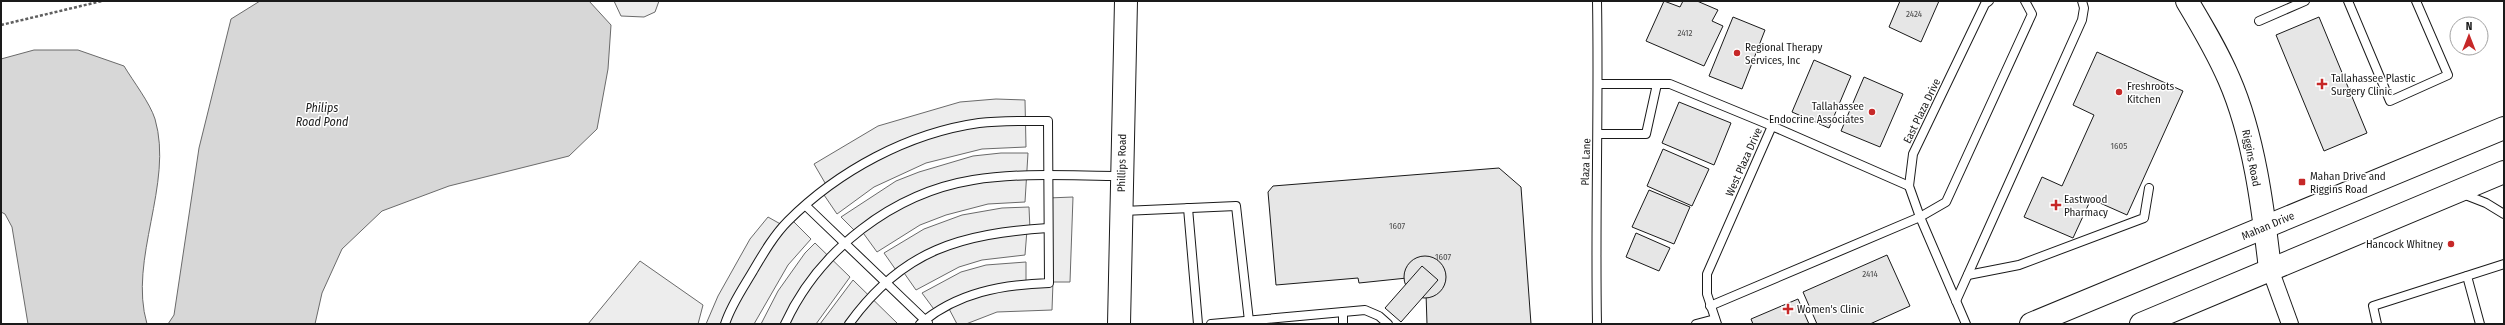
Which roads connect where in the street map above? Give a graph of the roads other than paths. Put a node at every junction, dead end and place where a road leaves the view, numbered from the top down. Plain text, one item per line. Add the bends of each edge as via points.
1 (1126, 1) edge
2 (1597, 1) edge
3 (1989, 1) edge
4 (2025, 1) edge
5 (2082, 1) edge
6 (2187, 1) edge
7 (2305, 1) edge
8 (2348, 1) edge
9 (2416, 1) edge
10 (2259, 21) dead end
11 (1599, 84) junction
12 (1657, 84) junction
13 (1772, 126) junction
14 (2504, 128) edge
15 (1598, 134) junction
16 (2504, 172) edge
17 (1048, 176) junction
18 (1122, 176) junction
19 (1909, 186) junction
20 (2149, 188) dead end
21 (2456, 192) junction
22 (806, 206) junction
23 (1188, 208) junction
24 (1121, 212) junction
25 (2504, 214) edge
26 (1920, 217) junction
27 (2265, 227) junction
28 (1048, 228) junction
29 (845, 243) junction
30 (2504, 264) edge
31 (2270, 269) junction
32 (1968, 275) junction
33 (2467, 276) junction
34 (886, 283) junction
35 (1956, 301) junction
36 (1710, 306) junction
37 (1343, 312) junction
38 (1248, 321) junction
39 (1716, 321) edge
40 (924, 323) edge
41 (725, 324) edge
42 (785, 324) edge
43 (849, 324) edge
44 (1118, 324) edge
45 (1198, 324) edge
46 (1211, 324) edge
47 (1343, 324) edge
48 (1388, 324) edge
49 (1597, 324) edge
50 (1696, 324) edge
51 (1966, 324) edge
52 (2031, 324) edge
53 (2141, 324) edge
54 (2290, 324) edge
55 (2377, 324) edge
56 (2480, 324) edge

1 - 18 main road, Phillips Road
2 - 11 lane, Plaza Lane
3 - 19 lane, East Plaza Drive via 1985,4 1914,154
4 - 26 lane via 2032,14 1946,202
5 - 32 lane via 2082,20
6 - 27 main road, Riggins Road via 2217,51 2230,80 2246,130
7 - 10 lane
8 - 9 lane via 2390,101 2448,75
11 - 12 lane
11 - 15 lane, Plaza Lane
12 - 13 lane via 1670,84
12 - 15 lane via 1646,134
13 - 19 lane, West Plaza Drive
13 - 36 lane, West Plaza Drive via 1707,274
14 - 27 main road, Mahan Drive
15 - 49 lane, Plaza Lane via 1595,225
16 - 21 main road
17 - 18 lane
17 - 22 lane via 1048,121 1006,120 979,123 950,128 895,148 867,162
17 - 28 lane
17 - 29 lane via 971,180 924,194 883,214
18 - 24 main road, Phillips Road
19 - 26 lane, East Plaza Drive
20 - 32 lane via 2144,218 2019,265
21 - 25 lane via 2486,203
21 - 31 main road
22 - 29 lane
22 - 41 lane via 787,222 764,253 728,313
23 - 24 lane
23 - 38 lane via 1236,206
23 - 45 lane
24 - 44 main road, Phillips Road
26 - 35 lane, East Plaza Drive
26 - 36 lane
27 - 31 main road, Riggins Road
27 - 52 main road, Mahan Drive
28 - 34 lane via 1005,231 948,244 917,258
28 - 40 lane via 1049,283 973,293 954,301
29 - 34 lane
29 - 42 lane via 815,277
30 - 33 lane
31 - 53 main road
31 - 54 street, Riggins Road
32 - 35 lane
33 - 55 lane via 2373,306
33 - 56 lane
34 - 40 lane
34 - 43 lane
35 - 51 lane, East Plaza Drive
36 - 39 lane, West Plaza Drive
37 - 38 lane
37 - 47 lane
37 - 48 lane via 1365,310 1379,316
38 - 46 lane
39 - 50 lane

